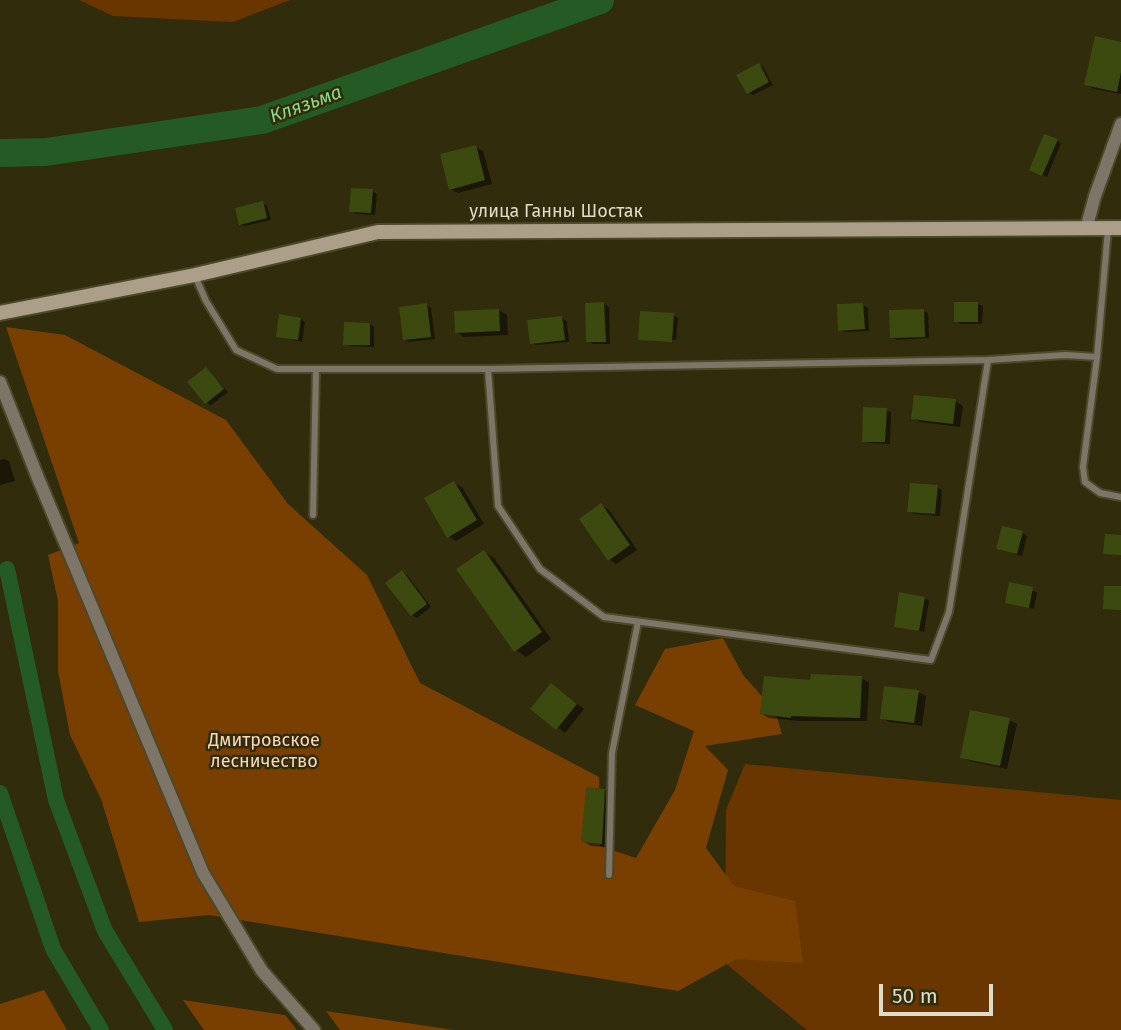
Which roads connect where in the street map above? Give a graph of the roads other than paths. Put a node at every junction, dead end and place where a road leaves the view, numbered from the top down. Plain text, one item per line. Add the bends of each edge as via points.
1 (1121, 124) edge
2 (1115, 228) edge
3 (1086, 229) junction
4 (195, 275) junction
5 (0, 313) edge
6 (1097, 357) junction
7 (988, 360) junction
8 (316, 369) junction
9 (488, 369) junction
10 (0, 382) edge
11 (1121, 497) edge
12 (313, 515) dead end
13 (638, 622) junction
14 (609, 875) dead end
15 (314, 1030) edge

1 - 3 street
2 - 3 main road, улица Ганны Шостак
2 - 6 lane
3 - 4 main road, улица Ганны Шостак via 378,232
4 - 5 main road, улица Ганны Шостак
4 - 8 lane via 236,350 278,369
6 - 7 lane
6 - 11 lane via 1085,482 1100,493
7 - 9 lane
7 - 13 lane via 949,612 931,660
8 - 9 lane
8 - 12 lane
9 - 13 lane via 498,506 540,569 604,617
10 - 15 street via 202,873 262,971
13 - 14 lane via 612,753

